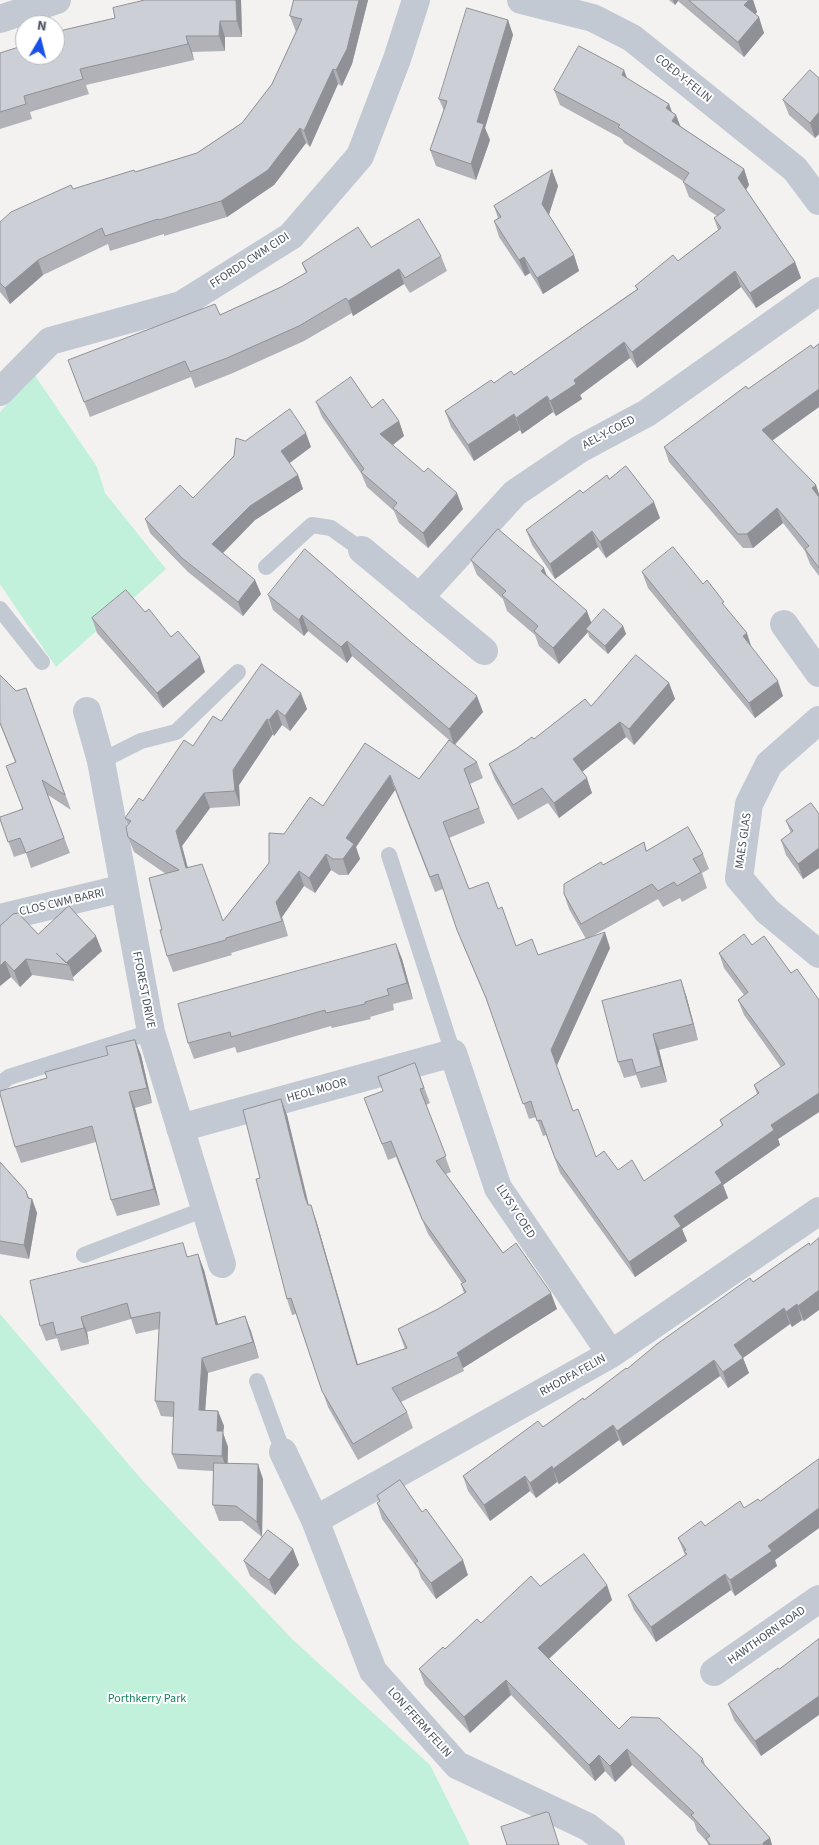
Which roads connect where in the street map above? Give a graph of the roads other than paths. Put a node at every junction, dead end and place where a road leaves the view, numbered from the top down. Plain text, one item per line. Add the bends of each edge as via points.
1 (57, 0) edge
2 (416, 0) edge
3 (522, 0) edge
4 (0, 19) edge
5 (819, 201) edge
6 (819, 291) edge
7 (0, 392) edge
8 (362, 550) joint
9 (266, 567) dead end
10 (419, 598) junction
11 (0, 609) edge
12 (784, 624) dead end
13 (484, 651) dead end
14 (42, 662) dead end
15 (238, 672) dead end
16 (819, 673) edge
17 (87, 710) dead end
18 (819, 720) edge
19 (101, 761) junction
20 (389, 855) dead end
21 (124, 888) junction
22 (0, 918) edge
23 (819, 954) edge
24 (150, 1032) junction
25 (453, 1053) junction
26 (0, 1084) edge
27 (180, 1128) junction
28 (205, 1209) junction
29 (819, 1211) edge
30 (84, 1256) dead end
31 (222, 1264) dead end
32 (611, 1354) junction
33 (257, 1382) dead end
34 (283, 1452) joint
35 (315, 1520) junction
36 (819, 1599) edge
37 (714, 1672) dead end
38 (611, 1845) edge

1 - 4 street
2 - 7 street, FFORDD CWM CIDI via 360,156 292,236 181,306 50,341
3 - 5 street, COED-Y-FELIN via 593,18 632,38 795,169
6 - 10 street, AEL-Y-COED via 647,413 580,449 515,493
8 - 9 lane via 331,528 312,525
8 - 10 street
10 - 13 street
11 - 14 lane
12 - 16 street
15 - 19 lane via 176,732 141,741
17 - 19 street, FFOREST DRIVE
18 - 23 street, MAES GLAS via 770,764 750,804 739,878 767,911
19 - 21 street, FFOREST DRIVE
20 - 25 lane
21 - 22 street, CLOS CWM BARRI
21 - 24 street, FFOREST DRIVE
24 - 26 lane via 9,1077
24 - 27 street, FFOREST DRIVE
25 - 27 street, HEOL MOOR
25 - 32 street, LLYS Y COED via 498,1188
27 - 28 street, FFOREST DRIVE
28 - 30 lane
28 - 31 street, FFOREST DRIVE
29 - 32 street, RHODFA FELIN
32 - 35 street, RHODFA FELIN
33 - 34 lane
34 - 35 street, LON FFERM FELIN
35 - 38 street, LON FFERM FELIN via 373,1672 456,1765 588,1827
36 - 37 street, HAWTHORN ROAD

